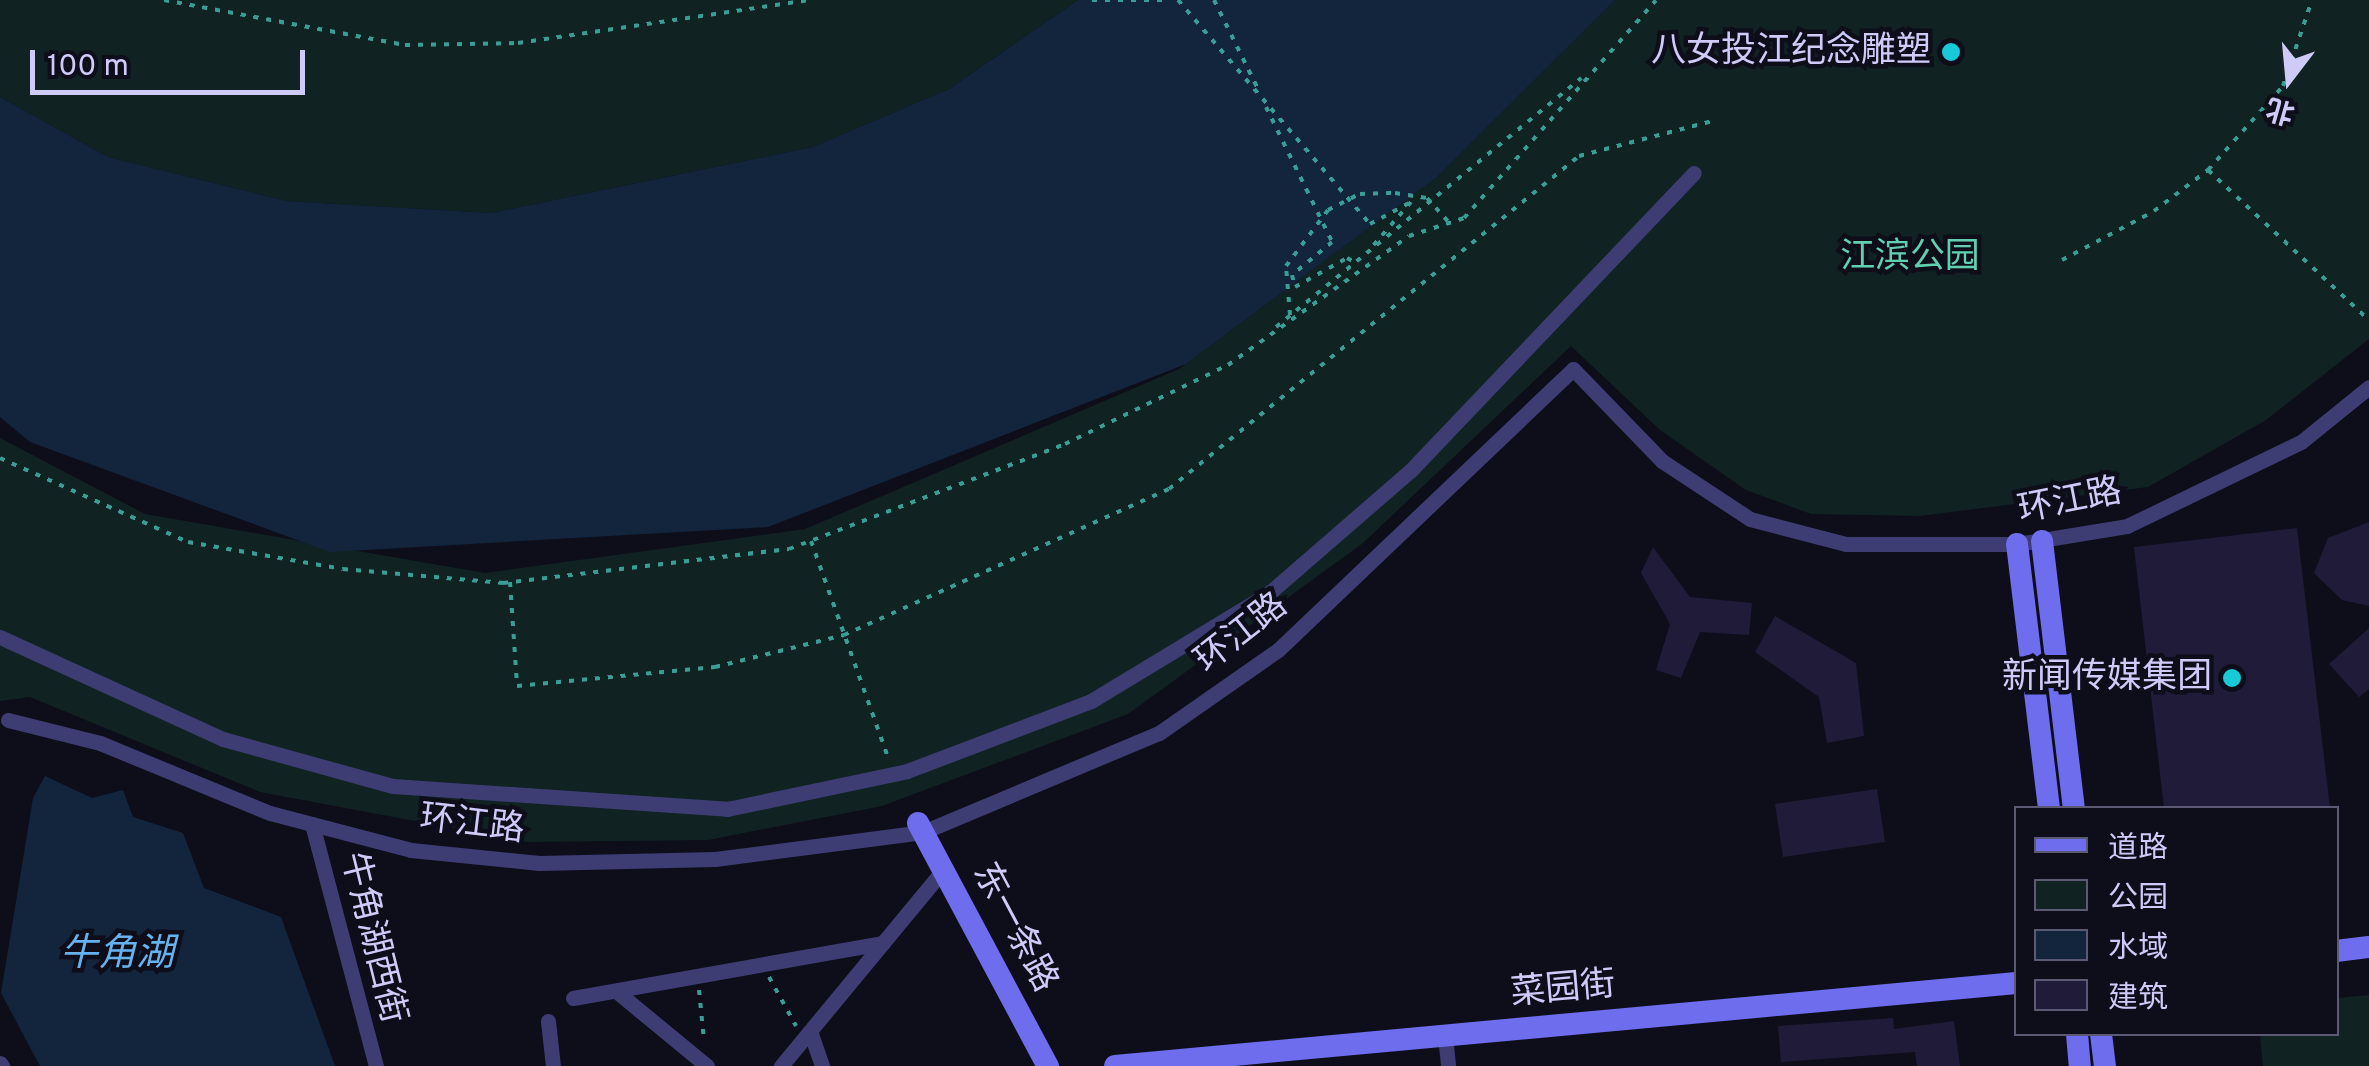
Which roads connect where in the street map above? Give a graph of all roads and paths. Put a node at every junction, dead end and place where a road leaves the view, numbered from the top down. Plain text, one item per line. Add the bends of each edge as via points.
1 (164, 0) edge
2 (808, 0) edge
3 (1092, 0) edge
4 (1165, 0) edge
5 (1178, 0) edge
6 (1214, 0) edge
7 (1656, 0) edge
8 (2312, 0) edge
9 (1584, 77) junction
10 (1262, 98) junction
11 (1712, 122) dead end
12 (2208, 170) junction
13 (1694, 173) dead end
14 (1450, 223) junction
15 (1369, 253) junction
16 (2062, 260) dead end
17 (1356, 263) junction
18 (1291, 320) junction
19 (2369, 320) edge
20 (1241, 355) junction
21 (2369, 387) edge
22 (0, 458) edge
23 (811, 540) junction
24 (2042, 540) junction
25 (2016, 544) junction
26 (510, 582) junction
27 (844, 635) junction
28 (0, 637) edge
29 (8, 720) dead end
30 (894, 774) junction
31 (2049, 806) edge
32 (2074, 806) edge
33 (312, 824) junction
34 (920, 827) junction
35 (944, 870) junction
36 (883, 943) junction
37 (2369, 948) edge
38 (2339, 951) edge
39 (762, 965) junction
40 (697, 976) junction
41 (2014, 982) edge
42 (616, 991) junction
43 (572, 998) dead end
44 (548, 1020) dead end
45 (807, 1035) junction
46 (1445, 1036) junction
47 (2076, 1036) edge
48 (2101, 1036) edge
49 (376, 1066) edge
50 (553, 1066) edge
51 (707, 1066) edge
52 (781, 1066) edge
53 (822, 1066) edge
54 (1048, 1066) edge
55 (1115, 1066) edge
56 (1448, 1066) edge
57 (2080, 1066) edge
58 (2105, 1066) edge

1 - 2 path via 405,46 518,43
3 - 4 path
5 - 10 path, bridge
6 - 10 path, bridge
7 - 9 path
8 - 12 path via 2283,86
9 - 14 path via 1488,193
9 - 15 path via 1567,81
10 - 15 path, bridge via 1370,224 1410,202
10 - 17 path, bridge via 1332,242 1292,275 1295,287 1347,258
11 - 27 path via 1579,156 1169,488
12 - 16 path via 2154,212
12 - 19 path
13 - 30 street via 1410,470 1270,593 1091,701
14 - 18 path via 1409,236
14 - 18 path via 1427,198 1395,193 1360,194 1328,210 1286,266
15 - 17 path
17 - 20 path
18 - 20 path
20 - 23 path via 1064,444
21 - 24 street, 环江路 via 2301,442 2128,526
22 - 26 path via 188,542 342,569
23 - 26 path
23 - 27 path
24 - 25 street, 环江路
24 - 32 street
25 - 31 street
25 - 34 street, 环江路 via 1846,544 1750,518 1662,460 1573,369 1278,650 1160,733
26 - 27 path via 517,686 715,667
27 - 30 path
28 - 30 street via 223,739 393,786 728,809
29 - 33 street, 环江路 via 100,743
33 - 34 street, 环江路 via 411,850 539,864 715,858
33 - 49 street, 牛角湖西街
34 - 35 street, 东一条路
35 - 36 street
35 - 54 street, 东一条路
36 - 39 street
36 - 45 street
37 - 38 street
39 - 40 street
39 - 45 path
40 - 42 street
40 - 51 path
41 - 46 street, 菜园街
42 - 43 street
42 - 51 street
44 - 50 street
45 - 52 street
45 - 53 street
46 - 55 street, 菜园街
46 - 56 street
47 - 57 street
48 - 58 street

